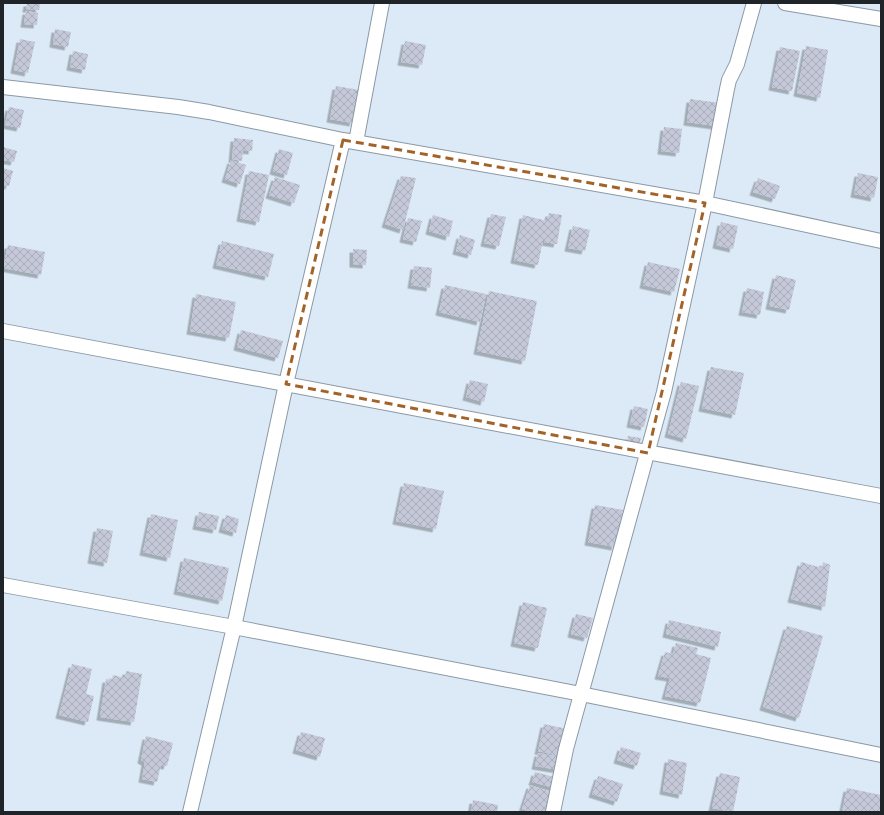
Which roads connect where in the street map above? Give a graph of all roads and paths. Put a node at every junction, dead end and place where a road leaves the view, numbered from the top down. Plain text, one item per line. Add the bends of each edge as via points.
1 (382, 3) edge
2 (754, 3) edge
3 (785, 3) edge
4 (881, 19) edge
5 (3, 87) edge
6 (349, 141) junction
7 (705, 203) junction
8 (881, 241) edge
9 (3, 331) edge
10 (286, 384) junction
11 (648, 453) junction
12 (881, 496) edge
13 (3, 585) edge
14 (234, 627) junction
15 (581, 694) junction
16 (881, 756) edge
17 (190, 812) edge
18 (553, 812) edge

1 - 6 street
2 - 7 street via 737,64 729,80
3 - 4 street
5 - 6 street via 178,107
6 - 7 street
6 - 10 street
7 - 8 street
7 - 11 street
9 - 10 street
10 - 11 street
10 - 14 street
11 - 12 street
11 - 15 street
13 - 14 street
14 - 15 street
14 - 17 street
15 - 16 street
15 - 18 street

